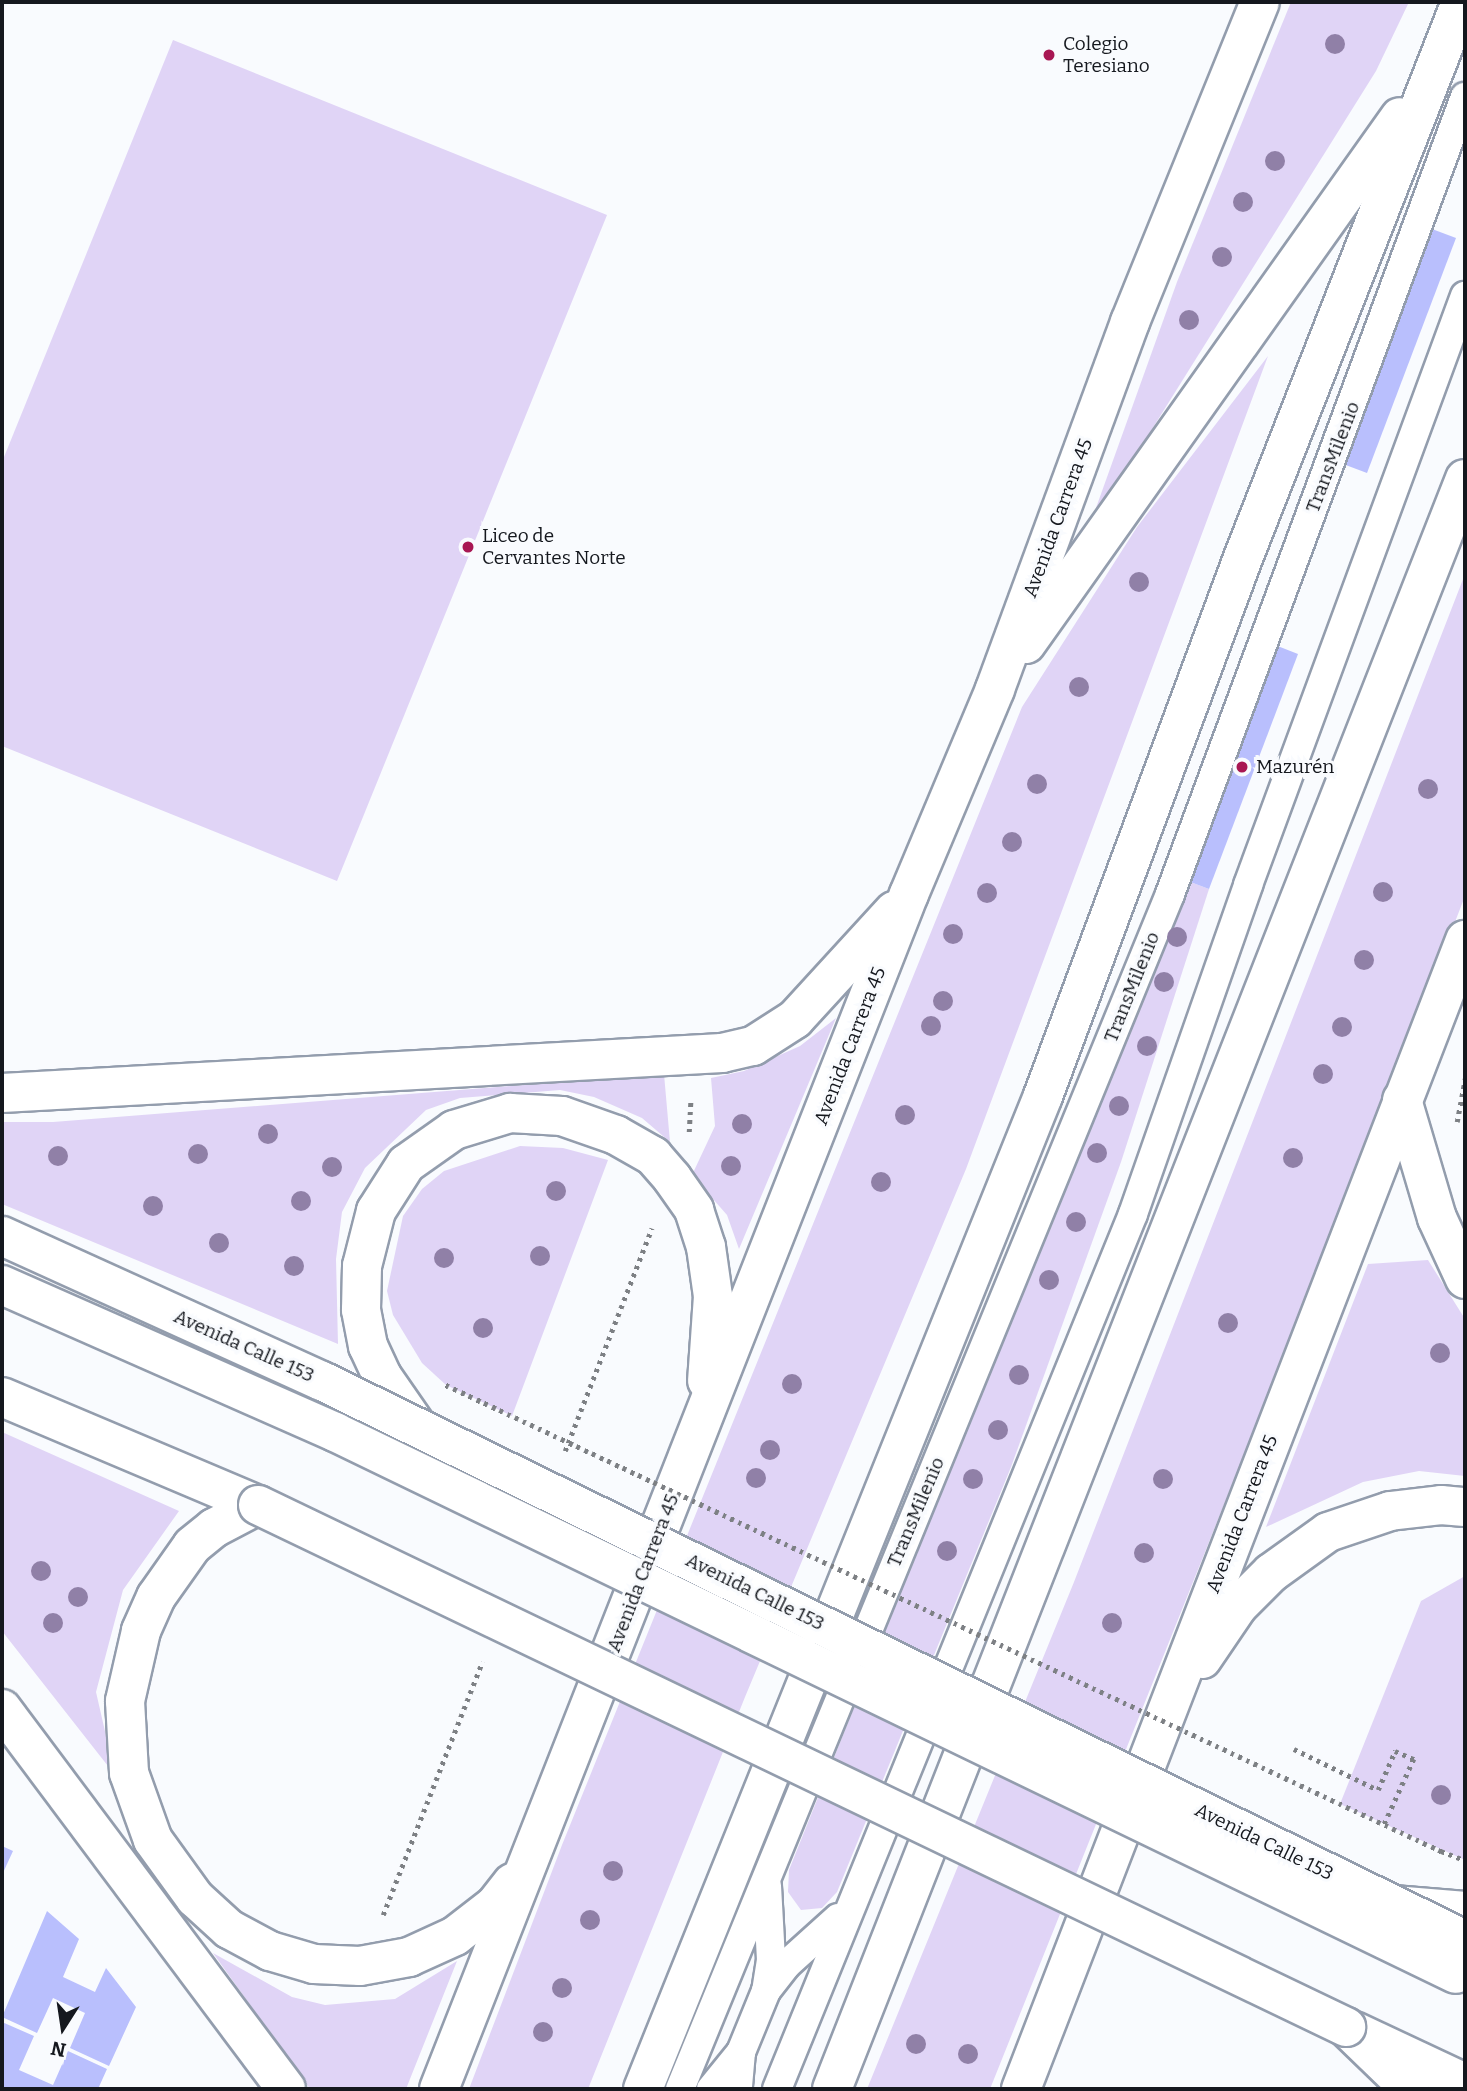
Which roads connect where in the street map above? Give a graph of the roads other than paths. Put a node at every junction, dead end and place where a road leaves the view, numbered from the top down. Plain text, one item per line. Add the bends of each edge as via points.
1 (1260, 2) edge
2 (1461, 2) edge
3 (1436, 66) junction
4 (1465, 97) edge
5 (1465, 296) edge
6 (1465, 479) edge
7 (995, 689) junction
8 (909, 894) junction
9 (1465, 940) edge
10 (2, 1093) edge
11 (1402, 1100) junction
12 (2, 1236) edge
13 (1465, 1279) edge
14 (2, 1285) edge
15 (2, 1397) edge
16 (704, 1419) junction
17 (418, 1427) junction
18 (258, 1505) junction
19 (1465, 1507) edge
20 (2, 1709) edge
21 (1158, 1732) junction
22 (525, 1864) junction
23 (769, 1866) junction
24 (850, 1902) junction
25 (1394, 1905) junction
26 (1465, 1911) edge
27 (1465, 1940) edge
28 (1465, 1978) edge
29 (766, 1991) junction
30 (1346, 2027) junction
31 (741, 2052) junction
32 (1465, 2083) edge
33 (286, 2089) edge
34 (439, 2089) edge
35 (643, 2089) edge
36 (680, 2089) edge
37 (711, 2089) edge
38 (738, 2089) edge
39 (777, 2089) edge
40 (832, 2089) edge
41 (1021, 2089) edge
42 (1409, 2089) edge

1 - 7 main road, Avenida Carrera 45 via 1130,322
2 - 3 main road
3 - 7 main road
3 - 35 main road via 1243,558 1043,1096
4 - 23 lane, TransMilenio via 1170,894
5 - 24 lane, TransMilenio via 1248,885 1133,1214
6 - 40 main road
7 - 8 main road, Avenida Carrera 45
8 - 10 main road via 795,1018 752,1045 692,1056
8 - 16 main road, Avenida Carrera 45
9 - 11 main road, Avenida Carrera 45
11 - 13 main road via 1437,1218
11 - 21 main road, Avenida Carrera 45
12 - 17 main road, Avenida Calle 153, bridge
14 - 28 main road, Avenida Calle 153, bridge via 335,1432
15 - 18 main road
16 - 17 main road via 713,1296 694,1210 672,1178 643,1151 562,1116 510,1113 454,1130 406,1164 376,1211 362,1266 361,1310 368,1346 382,1376
16 - 22 main road, Avenida Carrera 45
17 - 25 main road, Avenida Calle 153, bridge
18 - 22 main road via 214,1528 192,1546 156,1597 141,1631 125,1701 129,1773 153,1840 195,1898 229,1929 270,1951 314,1964 360,1966 409,1956 456,1936 495,1905
18 - 30 main road, bridge
19 - 21 main road via 1390,1511 1328,1532 1271,1573 1238,1606
20 - 33 main road
21 - 41 main road, Avenida Carrera 45
22 - 34 main road, Avenida Carrera 45
23 - 29 lane, TransMilenio via 766,1906 771,1960
23 - 36 lane, TransMilenio
24 - 29 lane, TransMilenio
24 - 39 lane, TransMilenio
25 - 26 main road
25 - 27 main road, Avenida Calle 153, bridge
29 - 31 lane, TransMilenio
30 - 32 main road
30 - 42 main road
31 - 37 lane, TransMilenio
31 - 38 lane, TransMilenio

